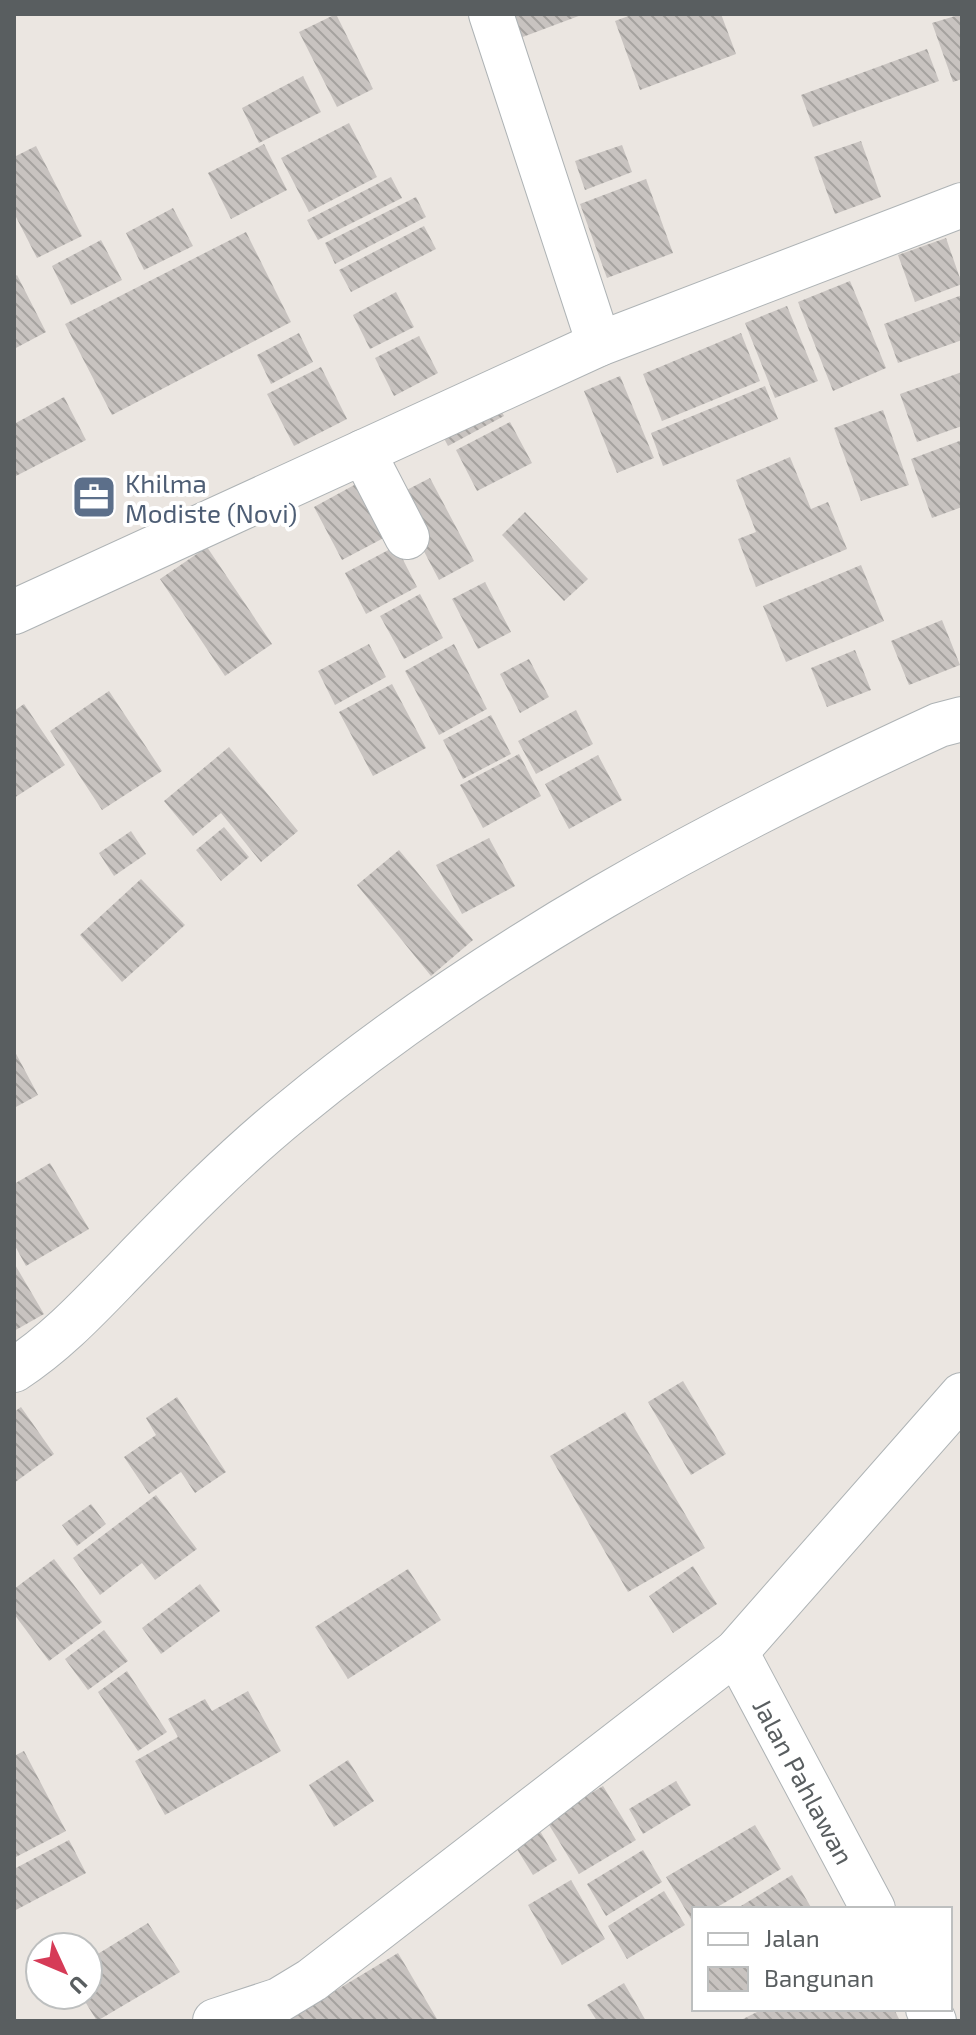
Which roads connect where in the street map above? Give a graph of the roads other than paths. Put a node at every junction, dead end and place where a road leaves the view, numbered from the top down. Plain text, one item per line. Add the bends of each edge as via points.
1 (491, 14) edge
2 (962, 205) edge
3 (599, 344) junction
4 (363, 452) junction
5 (407, 537) dead end
6 (14, 612) edge
7 (962, 719) edge
8 (14, 1370) edge
9 (962, 1395) edge
10 (736, 1652) junction
11 (872, 1907) edge
12 (242, 2018) edge

1 - 3 street
2 - 3 street
3 - 4 street
4 - 5 street
4 - 6 street
7 - 8 street via 794,792 563,918 366,1050 240,1153 89,1310
9 - 10 street
10 - 11 street, Jalan Pahlawan
10 - 12 street via 312,1980

